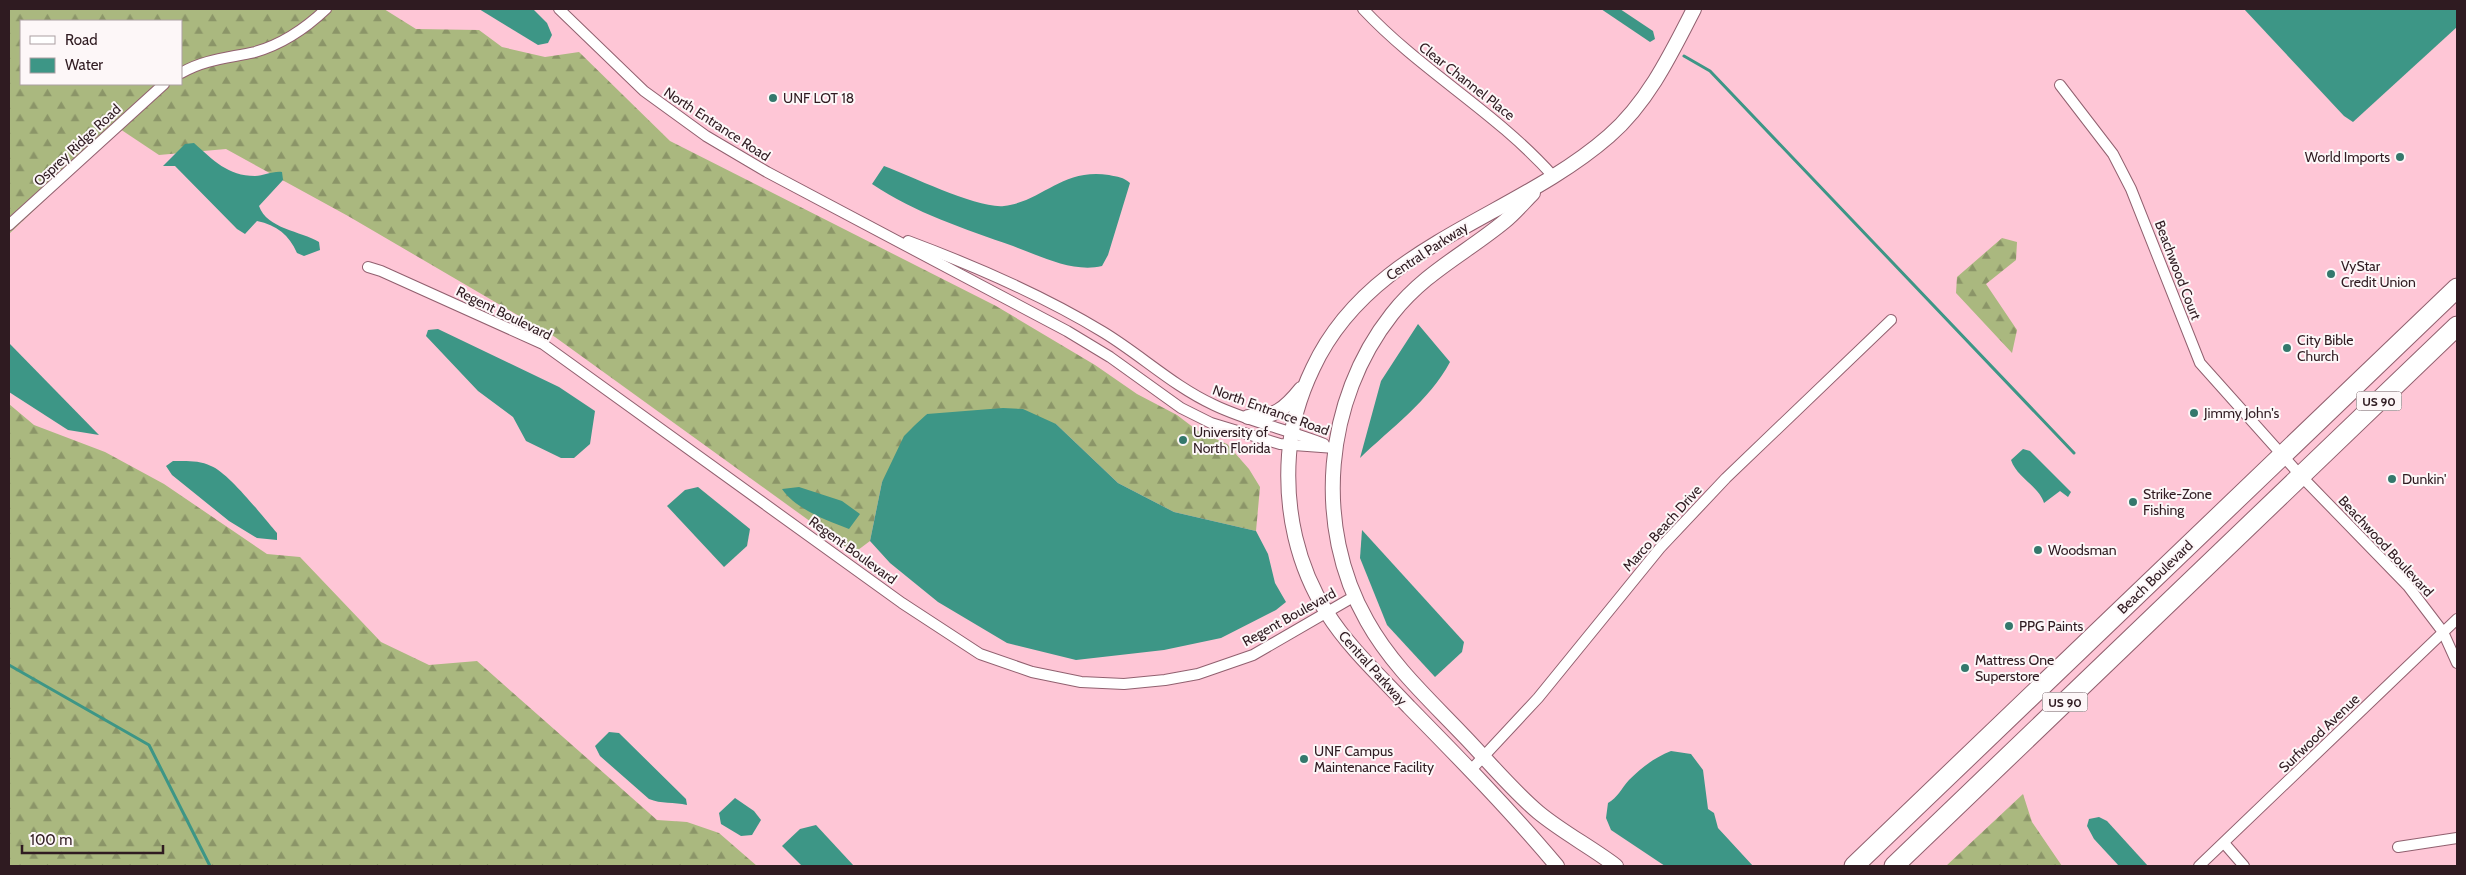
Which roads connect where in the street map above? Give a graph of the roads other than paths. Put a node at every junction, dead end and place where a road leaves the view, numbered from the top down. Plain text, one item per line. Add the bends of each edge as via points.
1 (326, 9) edge
2 (559, 9) edge
3 (1363, 9) edge
4 (1694, 9) edge
5 (182, 73) edge
6 (163, 85) edge
7 (2060, 85) dead end
8 (1548, 178) junction
9 (9, 225) edge
10 (883, 232) junction
11 (368, 267) dead end
12 (2457, 288) edge
13 (1063, 310) junction
14 (1891, 320) dead end
15 (2457, 326) edge
16 (1071, 333) junction
17 (1305, 385) junction
18 (1248, 418) junction
19 (1291, 438) junction
20 (1335, 448) junction
21 (2283, 455) junction
22 (2300, 476) junction
23 (1355, 596) junction
24 (1326, 612) junction
25 (2457, 619) edge
26 (2443, 632) junction
27 (2457, 663) edge
28 (1484, 756) junction
29 (1470, 771) junction
30 (2457, 838) edge
31 (2224, 843) junction
32 (2398, 847) dead end
33 (1556, 866) edge
34 (1616, 866) edge
35 (1854, 866) edge
36 (1894, 866) edge
37 (2199, 866) edge
38 (2244, 866) edge

1 - 5 street via 297,34 279,43 255,52 209,61
2 - 10 street, North Entrance Road via 644,91 687,124 767,172
3 - 8 street, Clear Channel Place via 1408,54 1526,146
4 - 8 street, Central Parkway via 1663,69 1634,109 1611,135 1581,159
6 - 9 street, Osprey Ridge Road
7 - 21 street, Beachwood Court via 2113,154 2131,189 2200,363
8 - 17 street, Central Parkway via 1392,271 1358,301 1334,329
8 - 20 street, Central Parkway via 1508,219 1426,278 1392,314 1364,356 1351,385
10 - 13 street, North Entrance Road via 946,255
10 - 16 street, North Entrance Road
11 - 24 street, Regent Boulevard via 542,344 902,603 980,654 1032,672 1081,682 1124,684 1165,680 1198,674 1253,655
12 - 21 highway, Beach Boulevard / US 90
13 - 16 street
13 - 18 street, North Entrance Road via 1104,333 1193,394 1214,406
14 - 28 street, Marco Beach Drive via 1726,478 1660,548 1538,698
15 - 22 highway, US 90
16 - 19 street, North Entrance Road via 1181,408 1234,432
17 - 18 street via 1279,412
17 - 19 street, Central Parkway
18 - 19 street, North Entrance Road
19 - 20 street, North Entrance Road
19 - 24 street, Central Parkway via 1288,472 1291,523 1300,556
20 - 23 street, Central Parkway via 1333,495 1336,531
21 - 22 street, Beachwood Boulevard
21 - 35 highway, Beach Boulevard / US 90
22 - 26 street, Beachwood Boulevard via 2408,586
22 - 36 highway, US 90
23 - 24 street, Regent Boulevard
23 - 28 street, Central Parkway via 1366,620 1394,662
24 - 29 street, Central Parkway via 1355,651
25 - 26 street, Surfwood Avenue
26 - 27 street, Beachwood Boulevard
26 - 31 street, Surfwood Avenue
28 - 29 street, Marco Beach Drive
28 - 34 street, Central Parkway via 1538,812
29 - 33 street, Central Parkway via 1517,818
30 - 32 street
31 - 37 street, Surfwood Avenue
31 - 38 street

